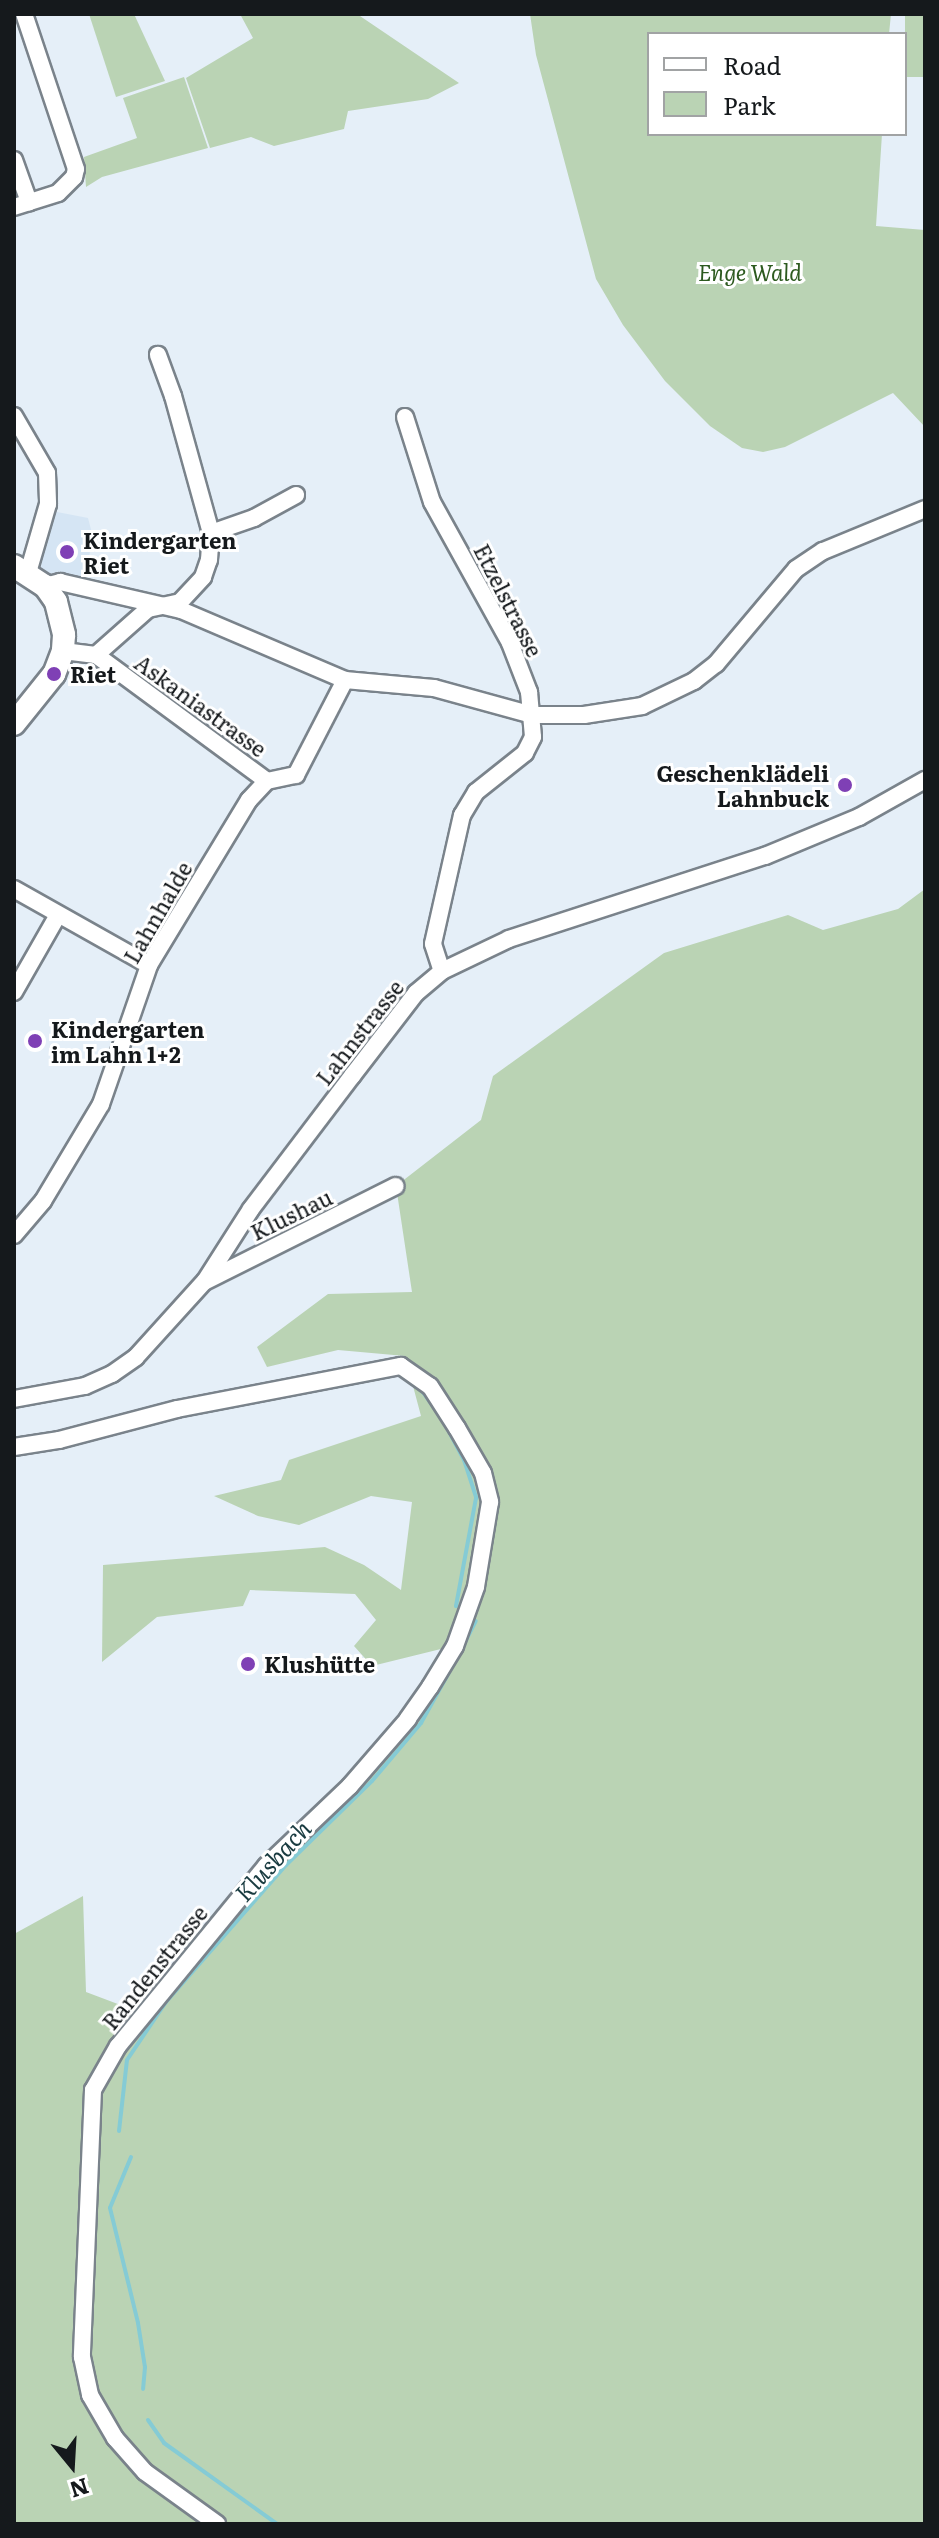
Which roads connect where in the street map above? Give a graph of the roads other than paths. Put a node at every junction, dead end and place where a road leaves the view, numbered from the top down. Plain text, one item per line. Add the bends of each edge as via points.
1 (24, 14) edge
2 (14, 160) edge
3 (21, 205) edge
4 (158, 355) dead end
5 (405, 417) dead end
6 (18, 420) edge
7 (296, 495) dead end
8 (925, 509) edge
9 (211, 533) junction
10 (29, 575) edge
11 (164, 606) junction
12 (63, 651) junction
13 (96, 655) junction
14 (345, 680) junction
15 (532, 715) junction
16 (14, 724) edge
17 (925, 780) edge
18 (267, 781) junction
19 (14, 889) edge
20 (58, 915) junction
21 (149, 965) junction
22 (442, 971) junction
23 (14, 992) edge
24 (396, 1186) dead end
25 (14, 1235) edge
26 (205, 1281) junction
27 (14, 1399) edge
28 (14, 1447) edge
29 (217, 2524) edge

1 - 3 street via 76,169 58,193
2 - 3 street
4 - 9 street
5 - 15 street, Etzelstrasse via 432,502 510,643
6 - 10 street via 47,473 48,504
7 - 9 street
8 - 15 street via 823,551 796,569 716,664 694,681 623,711
9 - 11 street via 203,577 180,602
10 - 11 street
10 - 12 street via 62,618
11 - 13 street via 148,609
11 - 14 street
12 - 13 street, Askaniastrasse
12 - 16 street via 54,674
13 - 18 street, Askaniastrasse
14 - 15 street via 434,688
14 - 18 street, Lahnhalde via 296,775
15 - 22 street, Etzelstrasse via 533,737 525,753 476,792 462,815 433,944
17 - 22 street, Lahnstrasse via 859,817 765,856 509,939
18 - 21 street, Lahnhalde via 249,800
19 - 20 street
20 - 21 street
20 - 23 street
21 - 25 street, Lahnhalde via 101,1104 43,1201
22 - 26 street, Lahnstrasse via 416,993 352,1076 251,1209
24 - 26 street, Klushau
26 - 27 street, Lahnstrasse via 136,1357 112,1374 57,1393
28 - 29 street, Randenstrasse via 401,1366 430,1386 483,1473 490,1502 476,1587 455,1646 430,1687 350,1786 257,1876 118,2046 93,2090 82,2357 90,2395 115,2438 145,2472

